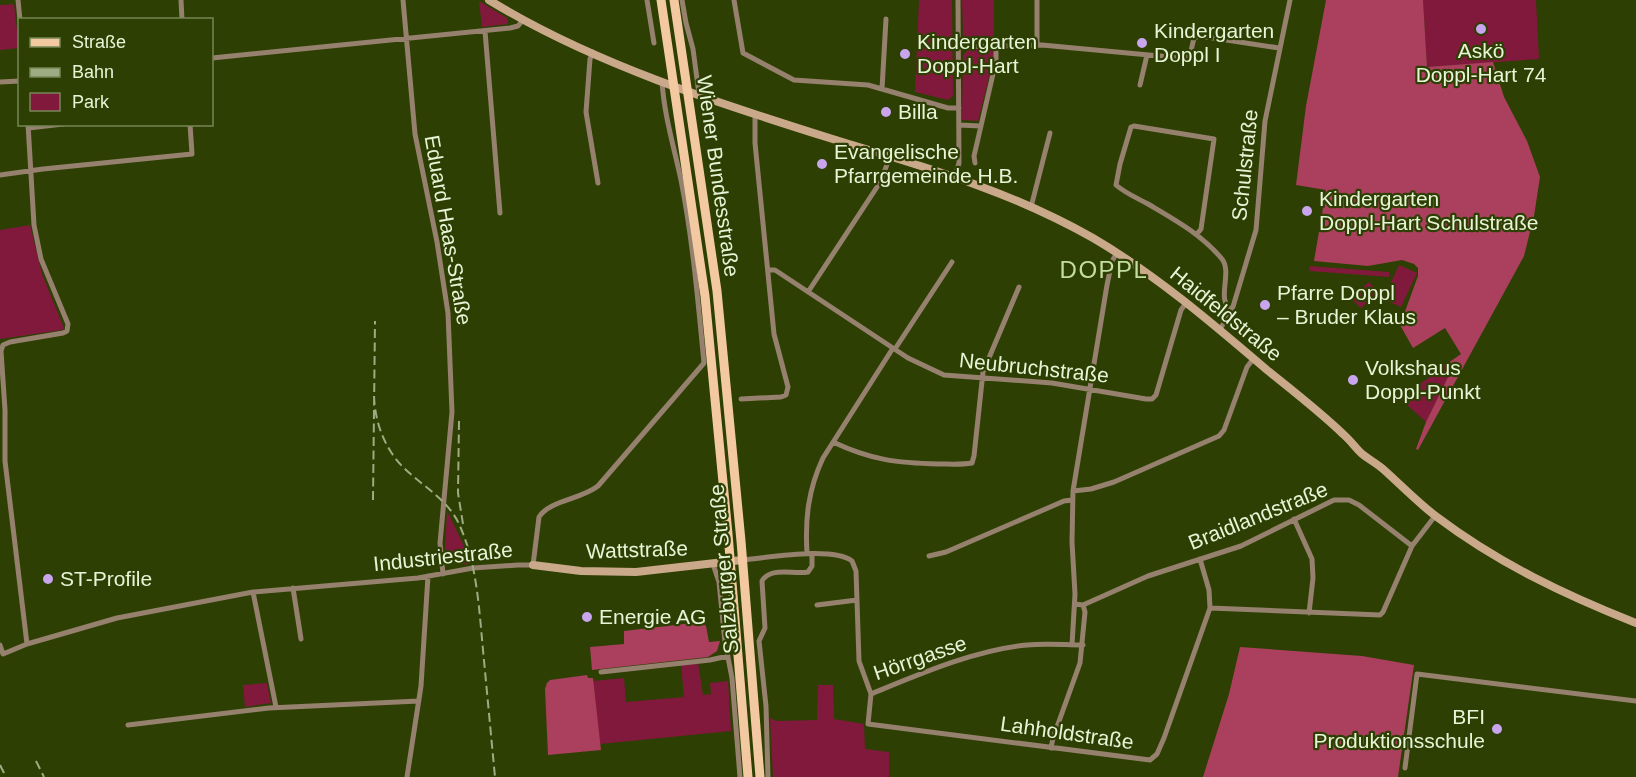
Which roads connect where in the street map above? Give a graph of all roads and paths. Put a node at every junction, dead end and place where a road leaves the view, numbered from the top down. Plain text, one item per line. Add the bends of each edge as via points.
1 (18, 0) edge
2 (181, 0) edge
3 (404, 0) edge
4 (489, 0) edge
5 (647, 0) edge
6 (661, 0) edge
7 (682, 0) edge
8 (735, 0) edge
9 (958, 0) edge
10 (1038, 0) edge
11 (1290, 0) edge
12 (20, 18) edge
13 (182, 18) edge
14 (886, 19) dead end
15 (524, 20) junction
16 (485, 31) junction
17 (407, 38) junction
18 (654, 43) dead end
19 (1037, 45) junction
20 (996, 46) junction
21 (959, 47) junction
22 (1279, 48) junction
23 (593, 52) junction
24 (1147, 55) junction
25 (213, 58) edge
26 (18, 81) edge
27 (662, 81) junction
28 (0, 82) edge
29 (1140, 85) dead end
30 (681, 88) junction
31 (882, 89) junction
32 (699, 94) junction
33 (959, 108) junction
34 (755, 114) junction
35 (959, 125) junction
36 (28, 126) edge
37 (190, 126) edge
38 (981, 126) junction
39 (1050, 134) dead end
40 (685, 152) junction
41 (890, 156) junction
42 (975, 163) dead end
43 (677, 167) junction
44 (31, 171) junction
45 (0, 175) edge
46 (955, 176) junction
47 (598, 183) dead end
48 (1030, 207) junction
49 (500, 213) dead end
50 (1197, 234) junction
51 (1117, 253) junction
52 (952, 262) dead end
53 (768, 270) junction
54 (1019, 286) dead end
55 (808, 292) junction
56 (1186, 303) junction
57 (1232, 310) junction
58 (1220, 329) junction
59 (894, 349) junction
60 (724, 358) joint
61 (1254, 358) junction
62 (708, 361) junction
63 (982, 378) junction
64 (1090, 388) junction
65 (741, 399) dead end
66 (833, 442) junction
67 (1073, 491) junction
68 (1072, 500) junction
69 (1435, 516) junction
70 (1294, 519) junction
71 (1412, 546) junction
72 (810, 554) junction
73 (929, 556) dead end
74 (1200, 559) junction
75 (742, 560) junction
76 (730, 562) junction
77 (713, 564) junction
78 (533, 566) junction
79 (443, 574) junction
80 (428, 576) junction
81 (293, 588) junction
82 (254, 592) junction
83 (857, 600) junction
84 (1075, 604) junction
85 (817, 605) dead end
86 (1083, 605) junction
87 (1210, 608) junction
88 (1309, 613) junction
89 (1636, 623) edge
90 (301, 639) dead end
91 (27, 644) junction
92 (0, 645) edge
93 (1072, 645) junction
94 (1083, 645) junction
95 (728, 656) junction
96 (601, 672) dead end
97 (871, 694) junction
98 (419, 701) junction
99 (1636, 701) edge
100 (276, 707) junction
101 (128, 725) dead end
102 (1052, 748) junction
103 (1405, 768) dead end
104 (407, 777) edge
105 (740, 777) edge
106 (748, 777) edge
107 (760, 777) edge
108 (768, 777) edge

1 - 12 street
2 - 13 street
3 - 17 street, Eduard Haas-Straße
4 - 15 street, Haidfeldstraße
5 - 18 street
6 - 30 main road, Wiener Bundesstraße
7 - 30 main road, Wiener Bundesstraße
7 - 32 street, Wiener Bundesstraße
8 - 31 street via 741,48 747,56 794,80
9 - 21 street
10 - 19 street
11 - 22 street, Schulstraße
14 - 31 street
15 - 16 street via 515,27
15 - 23 street, Haidfeldstraße
16 - 17 street
16 - 49 street
17 - 25 street
17 - 79 street, Eduard Haas-Straße via 415,134 448,313 452,412 440,543
19 - 20 street
19 - 24 street
20 - 21 street
20 - 38 street
21 - 33 street
22 - 24 street via 1200,36 1194,38 1187,58
22 - 57 street, Schulstraße via 1262,139 1256,230
23 - 27 street, Haidfeldstraße
23 - 47 street via 586,112
24 - 29 street
26 - 28 street
27 - 30 street, Haidfeldstraße
27 - 43 street, Wiener Bundesstraße
30 - 32 street, Haidfeldstraße
30 - 40 main road, Wiener Bundesstraße
30 - 60 main road, Wiener Bundesstraße via 717,291
31 - 33 street
32 - 34 street, Haidfeldstraße
33 - 35 street
34 - 41 street, Haidfeldstraße
34 - 53 street via 753,129
35 - 38 street
35 - 46 street via 959,164
36 - 44 street
37 - 44 street via 192,154
38 - 42 street
39 - 48 street
40 - 43 street, Wiener Bundesstraße
40 - 62 main road, Wiener Bundesstraße via 698,240
41 - 46 street, Haidfeldstraße
41 - 55 street via 881,181
43 - 62 street, Wiener Bundesstraße
44 - 45 street
44 - 91 street via 34,225 41,259 68,324 63,333 10,342 0,351 5,461
46 - 48 street, Haidfeldstraße
48 - 51 street, Haidfeldstraße
50 - 50 street via 1116,185 1131,127 1214,139 1201,229
50 - 57 street via 1226,266 1224,301
51 - 56 street, Haidfeldstraße
51 - 64 street via 1107,285
52 - 59 street
53 - 55 street, Neubruchstraße via 775,270
53 - 65 street via 774,334 787,391 781,398
54 - 63 street
55 - 59 street, Neubruchstraße
56 - 58 street, Haidfeldstraße
56 - 64 street, Neubruchstraße via 1155,397 1146,399
57 - 58 street, Schulstraße
58 - 61 street, Haidfeldstraße
59 - 63 street, Neubruchstraße via 944,375
59 - 66 street
60 - 75 main road, Salzburger Straße
61 - 67 street via 1219,436 1114,482
61 - 69 street, Haidfeldstraße
62 - 76 main road, Salzburger Straße
62 - 78 street, Industriestraße via 598,486 543,511
63 - 64 street, Neubruchstraße
63 - 66 street via 972,463 883,460
64 - 67 street
66 - 72 street via 810,492 806,527
67 - 68 street
68 - 73 street
68 - 84 street
69 - 71 street
69 - 89 street, Haidfeldstraße via 1546,585
70 - 71 street, Braidlandstraße via 1334,500 1350,500
70 - 74 street, Braidlandstraße via 1241,546
70 - 88 street via 1312,558
71 - 88 street via 1380,615
72 - 75 street
72 - 83 street, Hörrgasse via 849,558 855,565
72 - 108 street, Salzburger Straße via 812,566 808,572 774,573 762,581 765,628 759,641
74 - 86 street, Braidlandstraße via 1148,576
74 - 87 street, Lahholdstraße
75 - 76 street, Wattstraße
75 - 107 main road, Salzburger Straße
76 - 77 street, Wattstraße
76 - 106 main road, Salzburger Straße
77 - 78 street, Wattstraße via 614,573
77 - 95 street, Salzburger Straße via 719,582
78 - 79 street, Industriestraße via 472,568
79 - 80 street, Industriestraße
80 - 81 street, Industriestraße
80 - 98 street
81 - 82 street, Industriestraße
81 - 90 street
82 - 91 street, Industriestraße via 117,618
82 - 100 street
83 - 85 street
83 - 97 street, Hörrgasse via 859,661
84 - 86 street
84 - 93 street
86 - 94 street
87 - 88 street
87 - 102 street, Lahholdstraße via 1154,758
91 - 92 street, Industriestraße via 3,654
93 - 94 street, Hörrgasse
93 - 97 street, Hörrgasse via 1027,645 989,651
94 - 102 street
95 - 96 street, Salzburger Straße
95 - 105 street, Salzburger Straße
97 - 102 street, Lahholdstraße via 868,724
98 - 100 street
98 - 104 street
99 - 103 street via 1417,674
100 - 101 street

